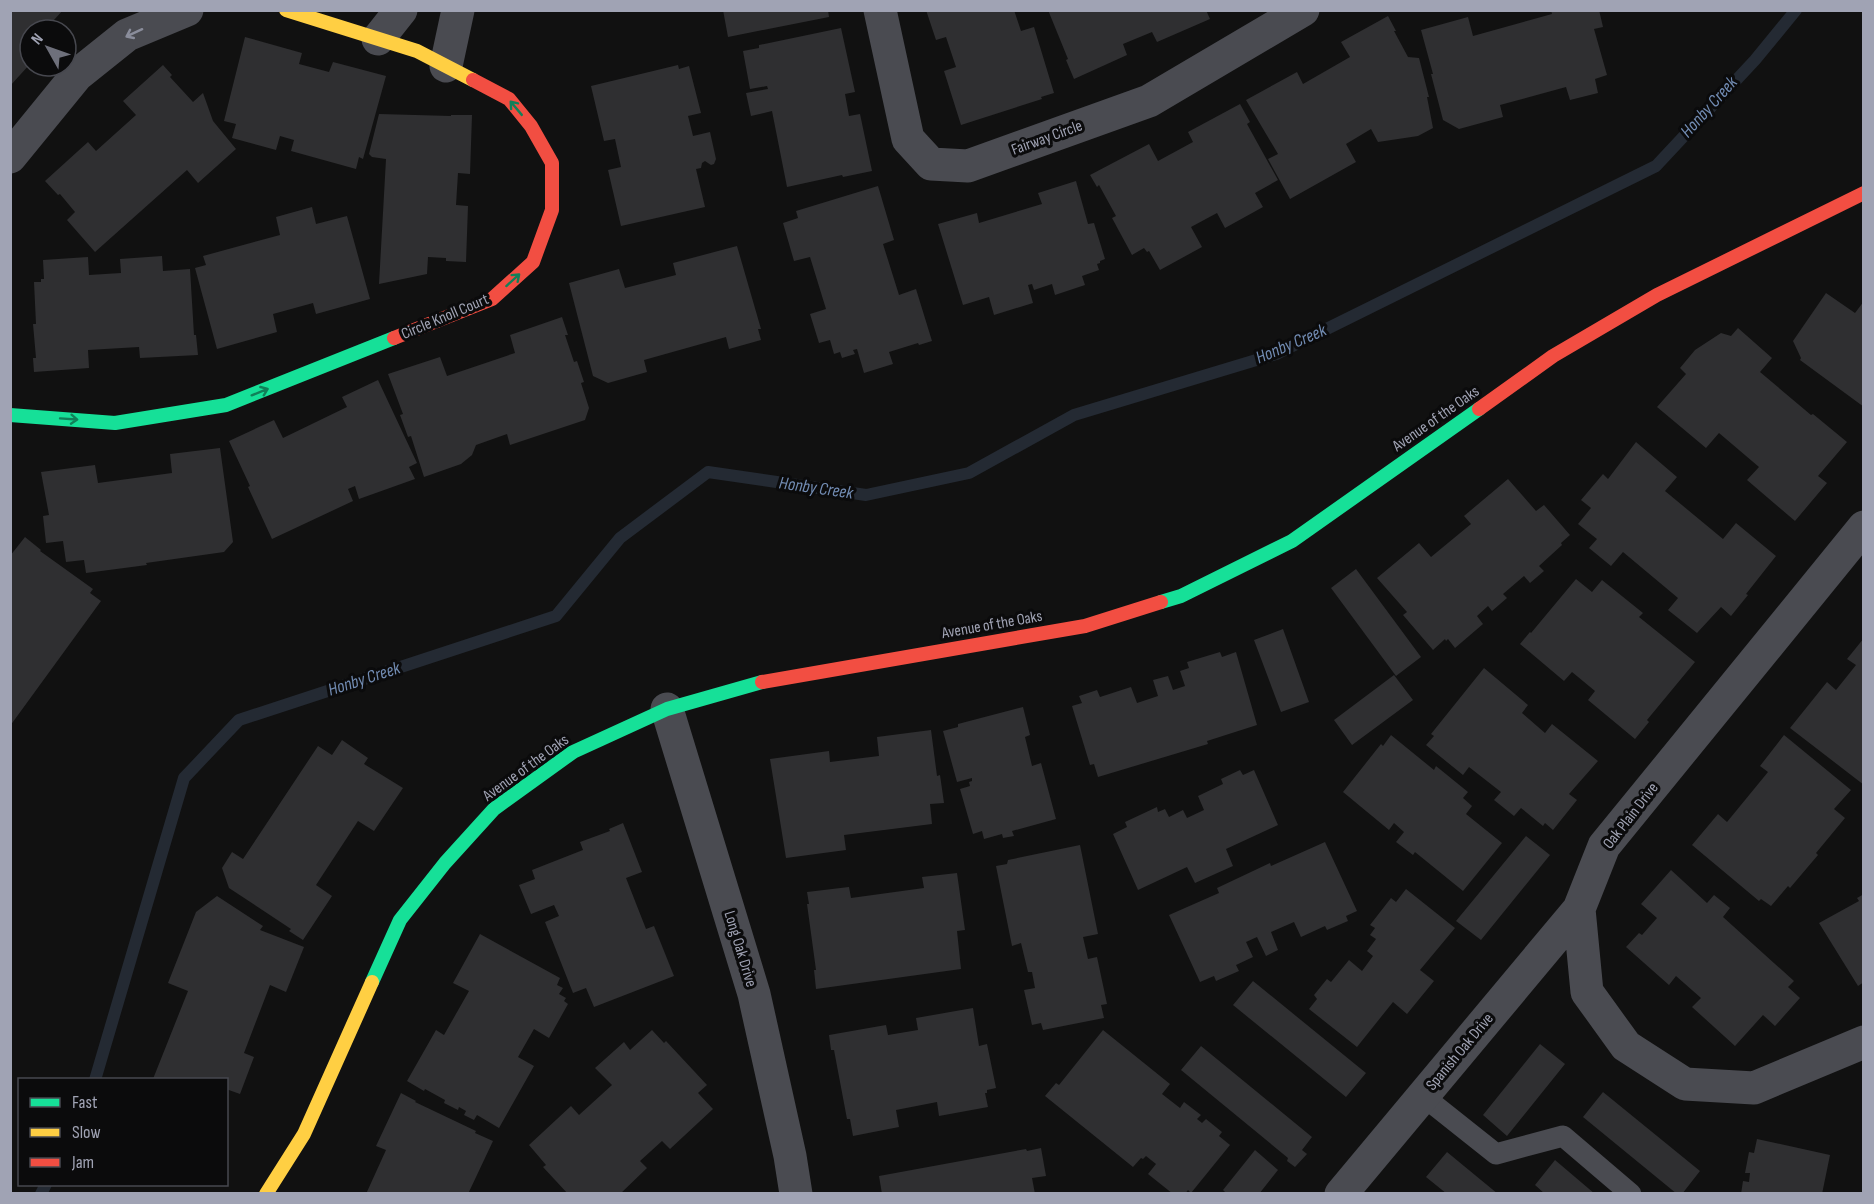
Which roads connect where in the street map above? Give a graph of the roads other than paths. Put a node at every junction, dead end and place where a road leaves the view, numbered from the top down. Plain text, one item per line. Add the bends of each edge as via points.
1 (188, 10) edge
2 (286, 10) edge
3 (401, 10) edge
4 (458, 10) edge
5 (880, 10) edge
6 (1303, 10) edge
7 (378, 39) junction
8 (446, 66) junction
9 (10, 158) edge
10 (1863, 193) edge
11 (10, 415) edge
12 (1863, 527) edge
13 (667, 709) junction
14 (1579, 909) junction
15 (1863, 1042) edge
16 (1423, 1096) junction
17 (266, 1194) edge
18 (796, 1194) edge
19 (1341, 1194) edge
20 (1630, 1194) edge

1 -> 9 street via 127,35 77,75
2 - 7 street, Circle Knoll Court
3 - 7 street
4 - 8 street
5 - 6 street, Fairway Circle via 908,140 931,164 968,166 1149,101
7 - 8 street, Circle Knoll Court via 417,51
11 -> 8 street, Circle Knoll Court via 115,423 226,405 492,299 533,262 552,210 552,163 531,126 509,99
10 - 13 street, Avenue of the Oaks via 1657,295 1553,356 1293,541 1181,596 1085,626 771,679
12 - 14 street, Oak Plain Drive via 1604,846
13 - 17 street, Avenue of the Oaks via 573,752 494,809 445,864 400,920 304,1134
13 - 18 street, Long Oak Drive via 754,994
14 - 15 street, Oak Plain Drive via 1587,992 1626,1046 1685,1083 1754,1088
14 - 16 street, Spanish Oak Drive
16 - 19 street, Spanish Oak Drive
16 - 20 lane via 1496,1154 1563,1136

